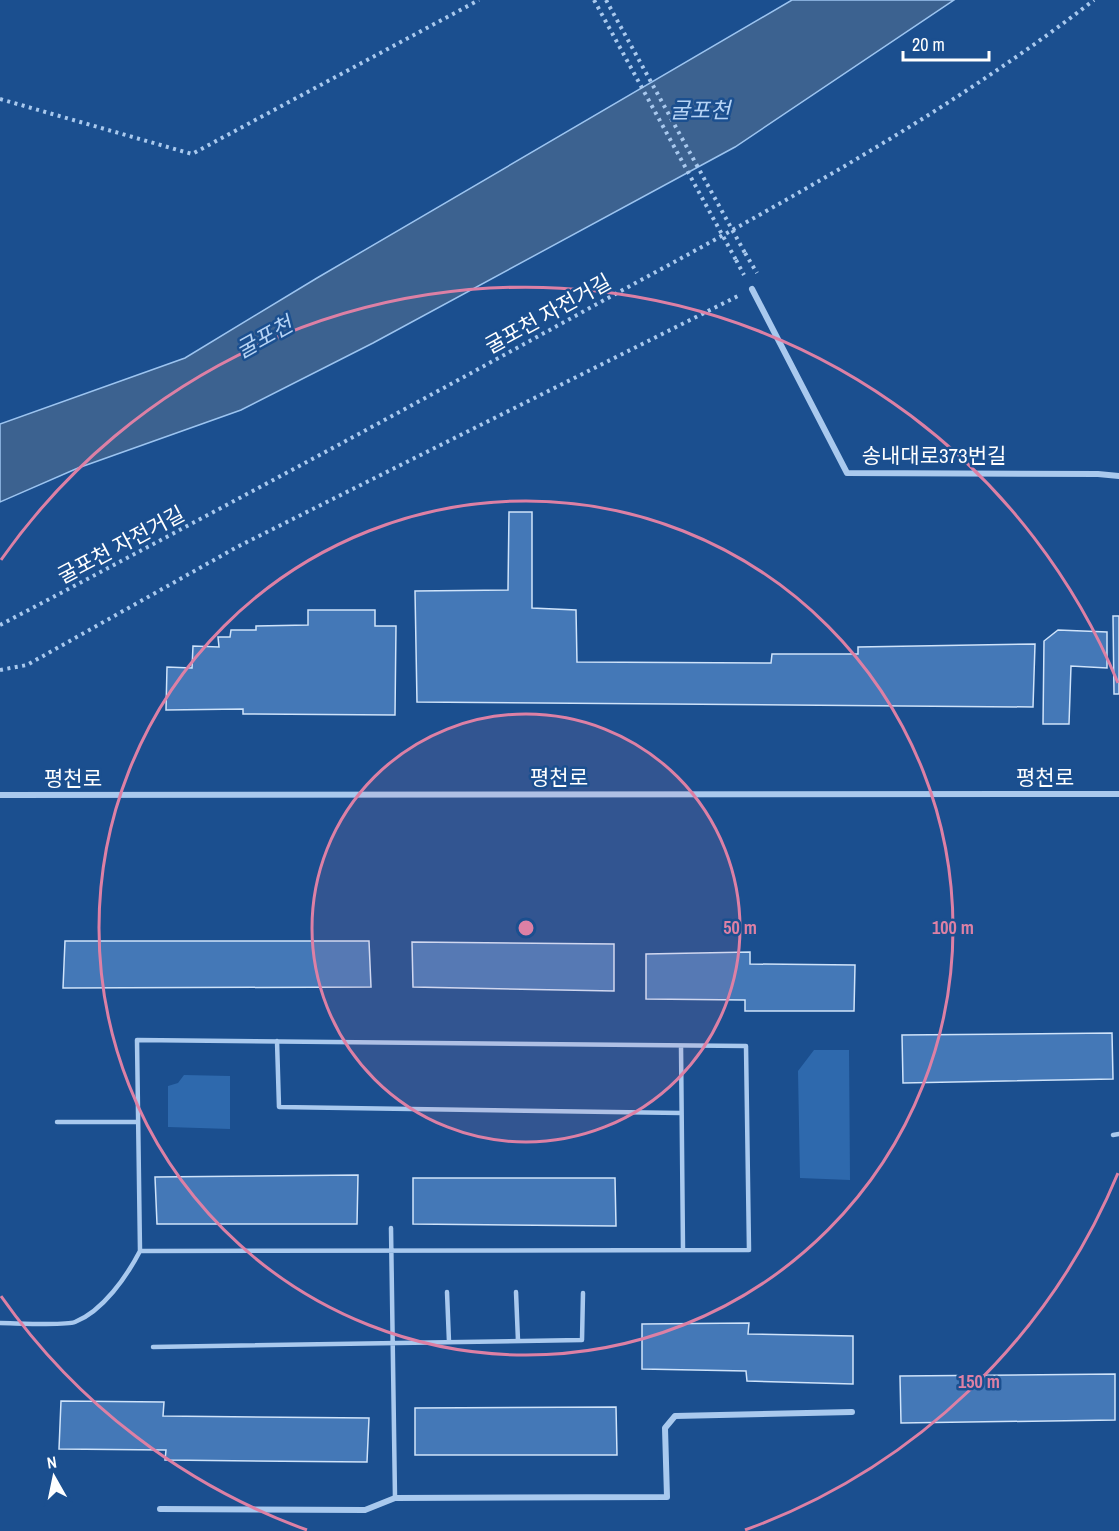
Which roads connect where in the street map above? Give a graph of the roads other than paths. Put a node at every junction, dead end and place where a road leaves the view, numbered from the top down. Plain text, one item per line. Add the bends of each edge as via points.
1 (752, 289) road end
2 (1119, 476) edge
3 (1119, 794) edge
4 (0, 795) edge
5 (277, 1041) junction
6 (681, 1046) junction
7 (681, 1113) junction
8 (57, 1122) dead end
9 (138, 1122) junction
10 (391, 1228) dead end
11 (392, 1250) junction
12 (683, 1250) junction
13 (140, 1251) junction
14 (447, 1292) dead end
15 (516, 1292) dead end
16 (583, 1293) dead end
17 (0, 1323) edge
18 (518, 1341) junction
19 (449, 1342) junction
20 (393, 1343) junction
21 (153, 1347) dead end
22 (852, 1413) dead end
23 (395, 1498) junction
24 (160, 1509) dead end

1 - 2 street, 송내대로373번길 via 847,473
3 - 4 street, 평천로
5 - 6 lane
5 - 7 lane via 279,1107
5 - 9 lane via 137,1040
6 - 7 lane
6 - 12 lane via 746,1046 749,1250
7 - 12 lane
8 - 9 lane
9 - 13 lane
10 - 11 lane
11 - 12 lane
11 - 13 lane
11 - 20 lane
13 - 17 lane via 105,1302 74,1322
14 - 19 lane
15 - 18 lane
16 - 18 lane via 582,1340
18 - 19 lane
19 - 20 lane
20 - 21 lane
20 - 23 lane
22 - 23 street via 675,1416 665,1428 666,1497
23 - 24 street via 365,1510

